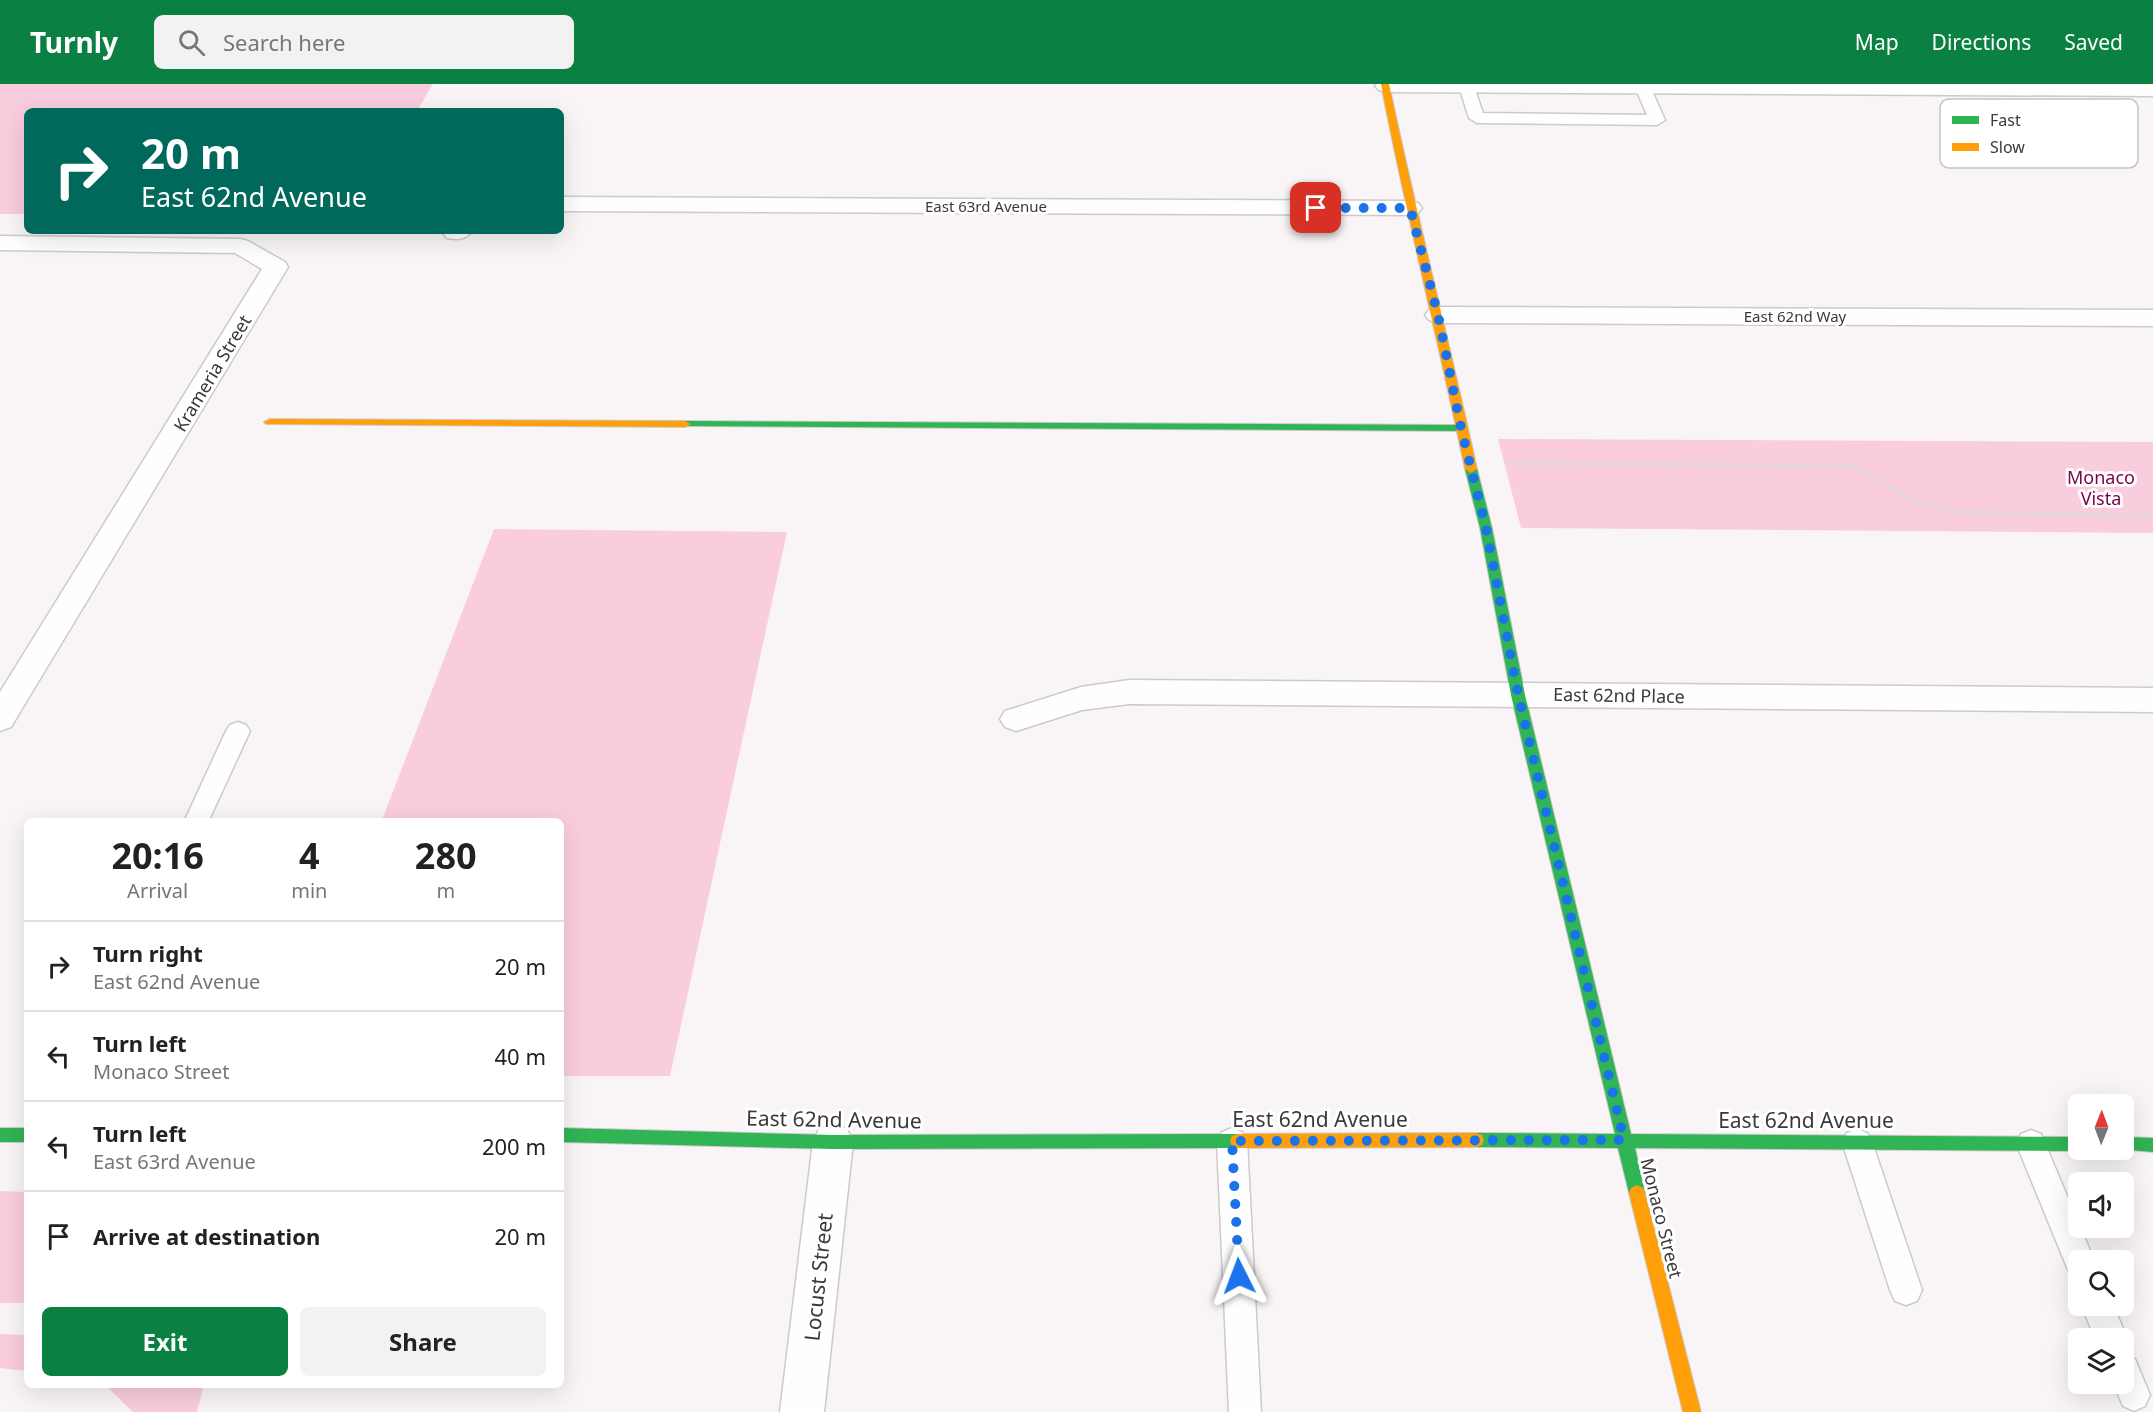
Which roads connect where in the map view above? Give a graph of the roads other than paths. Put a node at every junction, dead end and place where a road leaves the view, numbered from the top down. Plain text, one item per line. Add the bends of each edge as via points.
1 (1386, 85) edge
2 (1467, 86) junction
3 (1643, 87) junction
4 (2108, 87) edge
5 (2153, 90) edge
6 (564, 204) edge
7 (1410, 208) junction
8 (0, 243) edge
9 (1438, 315) junction
10 (2153, 318) edge
11 (270, 422) dead end
12 (1461, 428) junction
13 (1518, 694) junction
14 (2153, 700) edge
15 (0, 719) edge
16 (1016, 719) dead end
17 (238, 731) dead end
18 (198, 818) edge
19 (0, 1135) edge
20 (24, 1135) edge
21 (564, 1135) edge
22 (1624, 1140) junction
23 (1232, 1141) junction
24 (833, 1142) junction
25 (1857, 1142) junction
26 (2031, 1143) junction
27 (2068, 1144) edge
28 (2134, 1144) edge
29 (2153, 1145) edge
30 (2075, 1250) edge
31 (1906, 1290) dead end
32 (802, 1412) edge
33 (1245, 1412) edge
34 (1692, 1412) edge

1 - 2 street
1 - 7 street, Monaco Street
2 - 3 street
2 - 3 lane via 1477,118 1657,120
3 - 4 street
4 - 5 street
6 - 7 street, East 63rd Avenue
7 - 9 street, Monaco Street
8 - 15 street, Krameria Street via 240,246 276,267
9 - 10 street, East 62nd Way
9 - 12 street, Monaco Street
11 - 12 street
12 - 13 street, Monaco Street via 1486,528
13 - 14 street, East 62nd Place
13 - 16 street, East 62nd Place via 1129,692 1081,699
13 - 22 street, Monaco Street
17 - 18 lane
19 - 20 street
21 - 24 street, East 62nd Avenue
22 - 23 street, East 62nd Avenue
22 - 25 street, East 62nd Avenue
22 - 34 street, Monaco Street
23 - 24 street, East 62nd Avenue
23 - 33 lane
24 - 32 street, Locust Street
25 - 26 street, East 62nd Avenue
25 - 31 lane
26 - 27 street, East 62nd Avenue
26 - 30 lane
28 - 29 street

